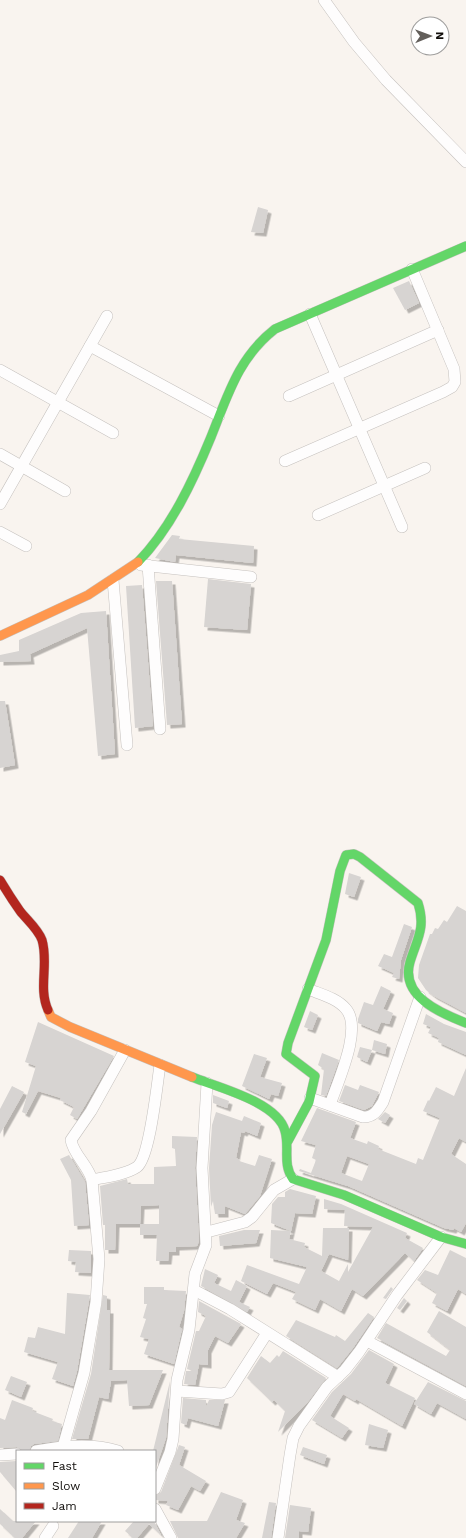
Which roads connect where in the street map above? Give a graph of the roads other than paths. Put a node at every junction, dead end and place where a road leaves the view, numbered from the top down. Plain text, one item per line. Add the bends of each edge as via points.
1 (324, 0) edge
2 (466, 162) edge
3 (466, 246) edge
4 (412, 269) junction
5 (310, 314) junction
6 (107, 316) dead end
7 (438, 330) junction
8 (90, 346) junction
9 (0, 370) edge
10 (336, 375) junction
11 (289, 396) dead end
12 (58, 403) junction
13 (219, 416) junction
14 (359, 429) junction
15 (113, 433) dead end
16 (0, 454) edge
17 (285, 461) dead end
18 (22, 466) junction
19 (425, 468) dead end
20 (384, 486) junction
21 (65, 491) dead end
22 (0, 504) edge
23 (318, 516) dead end
24 (402, 527) dead end
25 (0, 532) edge
26 (26, 546) dead end
27 (136, 564) junction
28 (148, 565) junction
29 (251, 577) dead end
30 (113, 580) junction
31 (0, 636) edge
32 (160, 728) dead end
33 (127, 745) dead end
34 (0, 880) edge
35 (308, 989) junction
36 (420, 997) junction
37 (466, 1023) edge
38 (125, 1050) junction
39 (160, 1065) junction
40 (207, 1083) junction
41 (310, 1098) junction
42 (330, 1105) junction
43 (288, 1141) junction
44 (293, 1179) junction
45 (92, 1180) junction
46 (207, 1232) junction
47 (440, 1237) junction
48 (465, 1241) edge
49 (194, 1290) junction
50 (267, 1333) junction
51 (367, 1340) junction
52 (338, 1377) junction
53 (177, 1391) junction
54 (466, 1394) edge
55 (63, 1447) junction
56 (43, 1450) edge
57 (114, 1450) edge
58 (16, 1454) edge
59 (0, 1455) edge
60 (156, 1484) edge
61 (156, 1511) edge
62 (53, 1526) dead end
63 (45, 1538) edge
64 (171, 1538) edge
65 (278, 1538) edge

1 - 2 street via 354,42 386,80
3 - 4 street
4 - 5 street
4 - 7 street
5 - 10 street
5 - 13 street via 274,329 254,347 235,377
6 - 8 street
7 - 10 street
7 - 14 street via 454,369 455,382 452,387
8 - 12 street
8 - 13 street
9 - 12 street
10 - 11 street
10 - 14 street
12 - 15 street
12 - 18 street
13 - 27 street via 180,502 151,547
14 - 17 street
14 - 20 street
16 - 18 street
18 - 21 street
18 - 22 street
19 - 20 street
20 - 23 street
20 - 24 street
25 - 26 street
27 - 28 street
27 - 30 street
28 - 29 street
28 - 32 street
30 - 31 street via 92,594
30 - 33 street
34 - 38 street via 42,940 45,965 44,1004 51,1017
35 - 36 street via 326,940 343,860 346,855 354,854 418,903 423,913 421,935 408,971 408,979
35 - 41 street via 286,1054 315,1076
35 - 42 street via 336,1001 346,1009 350,1018 350,1043
36 - 37 street via 436,1010
36 - 42 street via 383,1102 376,1112 370,1117 363,1117
38 - 39 street
38 - 45 street via 91,1111 71,1140
39 - 40 street
39 - 45 street via 142,1161 137,1167
40 - 43 street via 272,1111 281,1119
40 - 46 street via 202,1168
41 - 42 street
41 - 43 street
43 - 44 street via 286,1167
44 - 46 street via 274,1190 246,1222
44 - 47 street via 344,1195
45 - 55 street via 99,1259 96,1302 84,1372
46 - 49 street via 206,1245 195,1274
47 - 48 street
47 - 51 street
49 - 50 street
49 - 53 street
50 - 52 street
50 - 53 street via 228,1392 222,1394
51 - 52 street
51 - 54 street
52 - 65 street via 307,1413 293,1438
53 - 60 street via 173,1439
55 - 56 street
55 - 57 street via 103,1447
58 - 59 street
61 - 64 street
62 - 63 street

